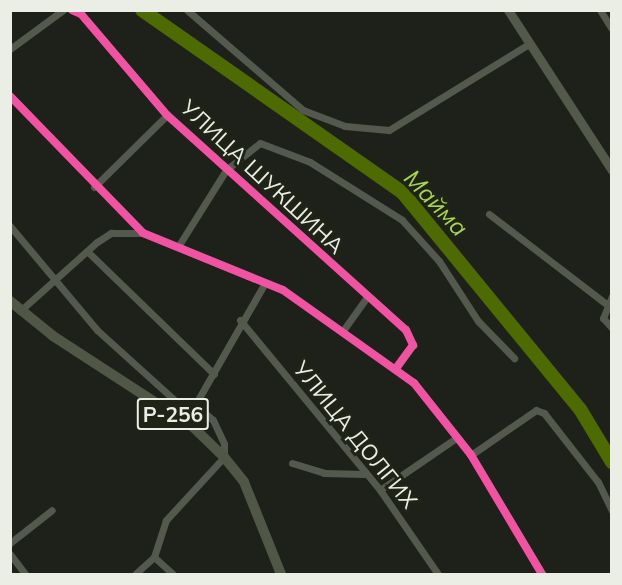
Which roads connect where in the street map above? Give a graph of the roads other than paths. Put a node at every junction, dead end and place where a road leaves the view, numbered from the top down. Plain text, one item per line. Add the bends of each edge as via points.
1 (63, 10) edge
2 (72, 10) edge
3 (187, 10) edge
4 (508, 10) edge
5 (600, 10) edge
6 (612, 29) edge
7 (529, 44) junction
8 (10, 49) edge
9 (10, 96) edge
10 (167, 115) junction
11 (226, 170) junction
12 (612, 170) edge
13 (94, 188) junction
14 (489, 214) dead end
15 (10, 226) edge
16 (143, 233) junction
17 (179, 245) junction
18 (89, 253) junction
19 (58, 282) junction
20 (266, 284) junction
21 (612, 296) edge
22 (367, 297) junction
23 (10, 301) edge
24 (605, 303) junction
25 (20, 311) junction
26 (240, 320) junction
27 (612, 328) edge
28 (342, 332) junction
29 (514, 358) dead end
30 (396, 368) junction
31 (214, 374) junction
32 (195, 405) junction
33 (193, 427) junction
34 (456, 438) junction
35 (471, 455) junction
36 (224, 457) junction
37 (292, 463) dead end
38 (364, 474) junction
39 (380, 490) junction
40 (52, 510) dead end
41 (612, 511) edge
42 (10, 543) edge
43 (10, 554) edge
44 (154, 556) junction
45 (25, 574) edge
46 (135, 574) edge
47 (173, 574) edge
48 (281, 574) edge
49 (438, 574) edge
50 (542, 574) edge

1 - 8 street
2 - 10 street, УЛИЦА ШУКШИНА via 81,14
3 - 7 street via 303,110 345,126 389,130
4 - 7 street
5 - 6 street
7 - 12 street
9 - 13 street
10 - 11 street, УЛИЦА ШУКШИНА
10 - 13 street
11 - 17 street
11 - 22 street, УЛИЦА ШУКШИНА
11 - 29 street via 260,142 310,162 402,220 439,261 478,321
13 - 16 street
14 - 24 street
15 - 19 street
16 - 17 street
16 - 18 street via 111,233
17 - 20 street
18 - 19 street
18 - 31 street
19 - 25 street
19 - 32 street via 97,330 179,404
20 - 26 street
20 - 28 street
21 - 24 street
22 - 28 street
22 - 30 street, УЛИЦА ШУКШИНА via 411,339 413,345
23 - 25 main road, Р-256
24 - 27 street via 603,318
25 - 33 main road, Р-256
26 - 31 street
26 - 38 street, УЛИЦА ДОЛГИХ
28 - 30 street
30 - 34 street
31 - 32 street
32 - 33 street
32 - 36 street via 213,420
33 - 36 main road, Р-256
34 - 35 street
34 - 39 street
35 - 41 street via 536,410 598,482
35 - 50 street
36 - 44 street via 166,520
36 - 48 main road, Р-256 via 244,482
37 - 38 street via 324,473
38 - 39 street, УЛИЦА ДОЛГИХ
39 - 49 street, УЛИЦА ДОЛГИХ
40 - 42 street
43 - 45 street
44 - 46 street
44 - 47 street

